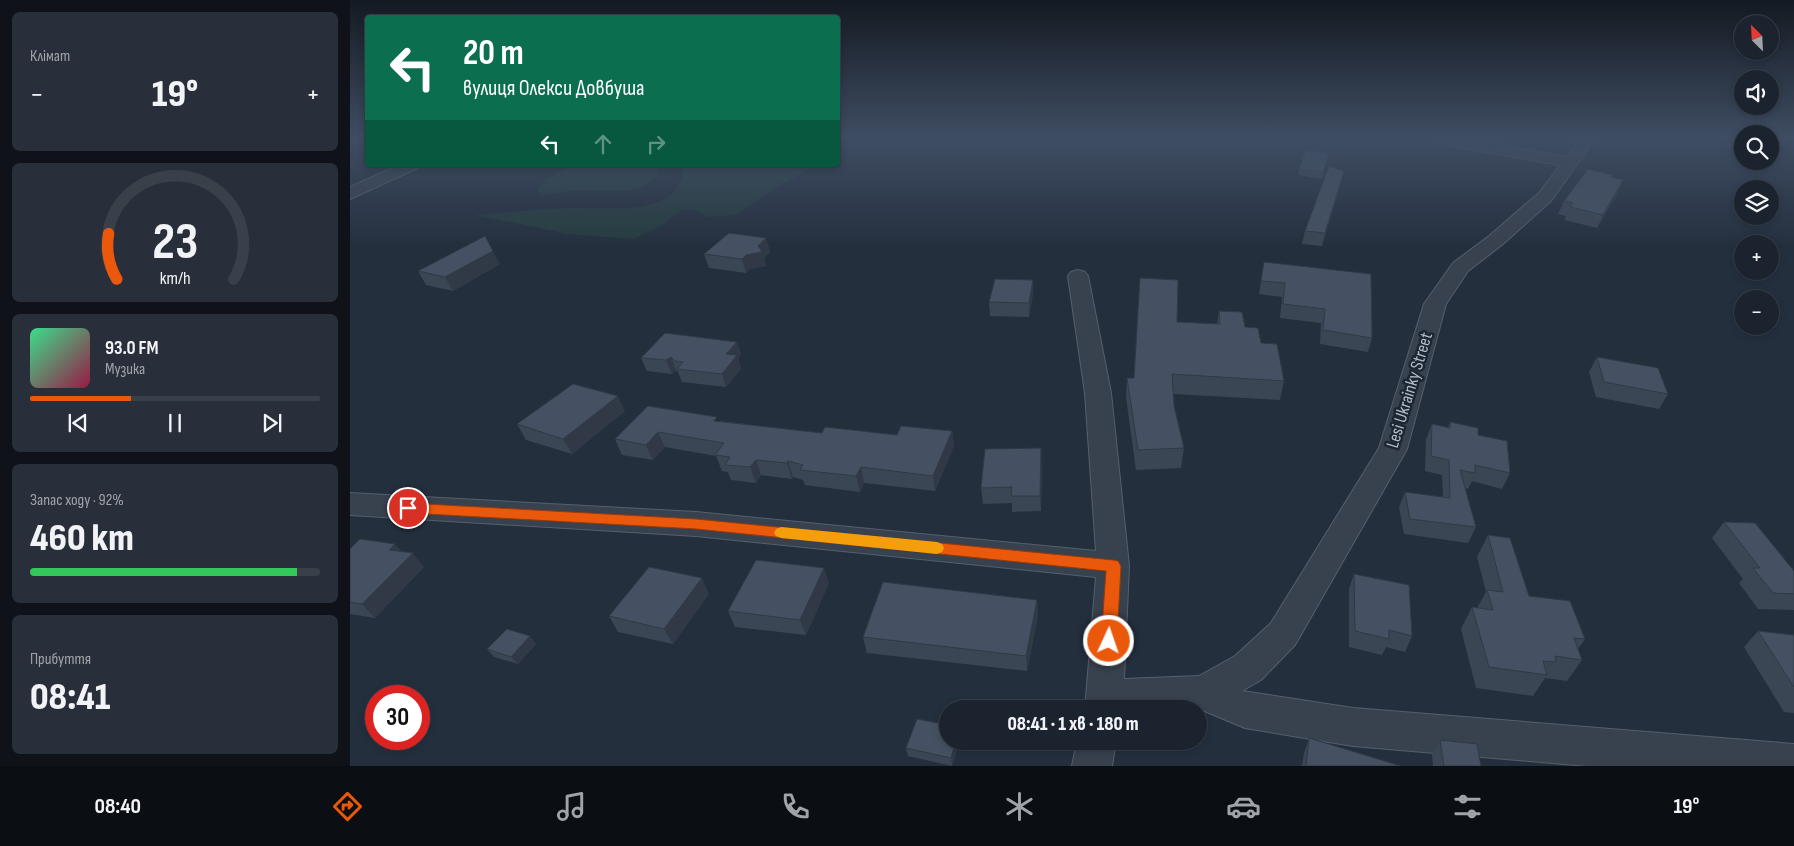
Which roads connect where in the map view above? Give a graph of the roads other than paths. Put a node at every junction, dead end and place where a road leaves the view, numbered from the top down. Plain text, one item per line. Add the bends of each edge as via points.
1 (391, 175) edge
2 (1561, 175) edge
3 (350, 194) edge
4 (1078, 276) dead end
5 (350, 504) edge
6 (1113, 566) junction
7 (1203, 694) junction
8 (1105, 700) edge
9 (1138, 700) edge
10 (1095, 750) edge
11 (1794, 764) edge
12 (1092, 766) edge

1 - 3 street
2 - 7 street, Lesi Ukrainky Street via 1545,197 1460,267 1435,304 1393,449 1283,634 1248,668
4 - 6 street, Lesi Ukrainky Street via 1098,394
5 - 6 street via 696,524
6 - 8 street, Lesi Ukrainky Street
7 - 9 street, Lesi Ukrainky Street
7 - 11 street, Lesi Ukrainky Street via 1245,710 1352,728
10 - 12 street

